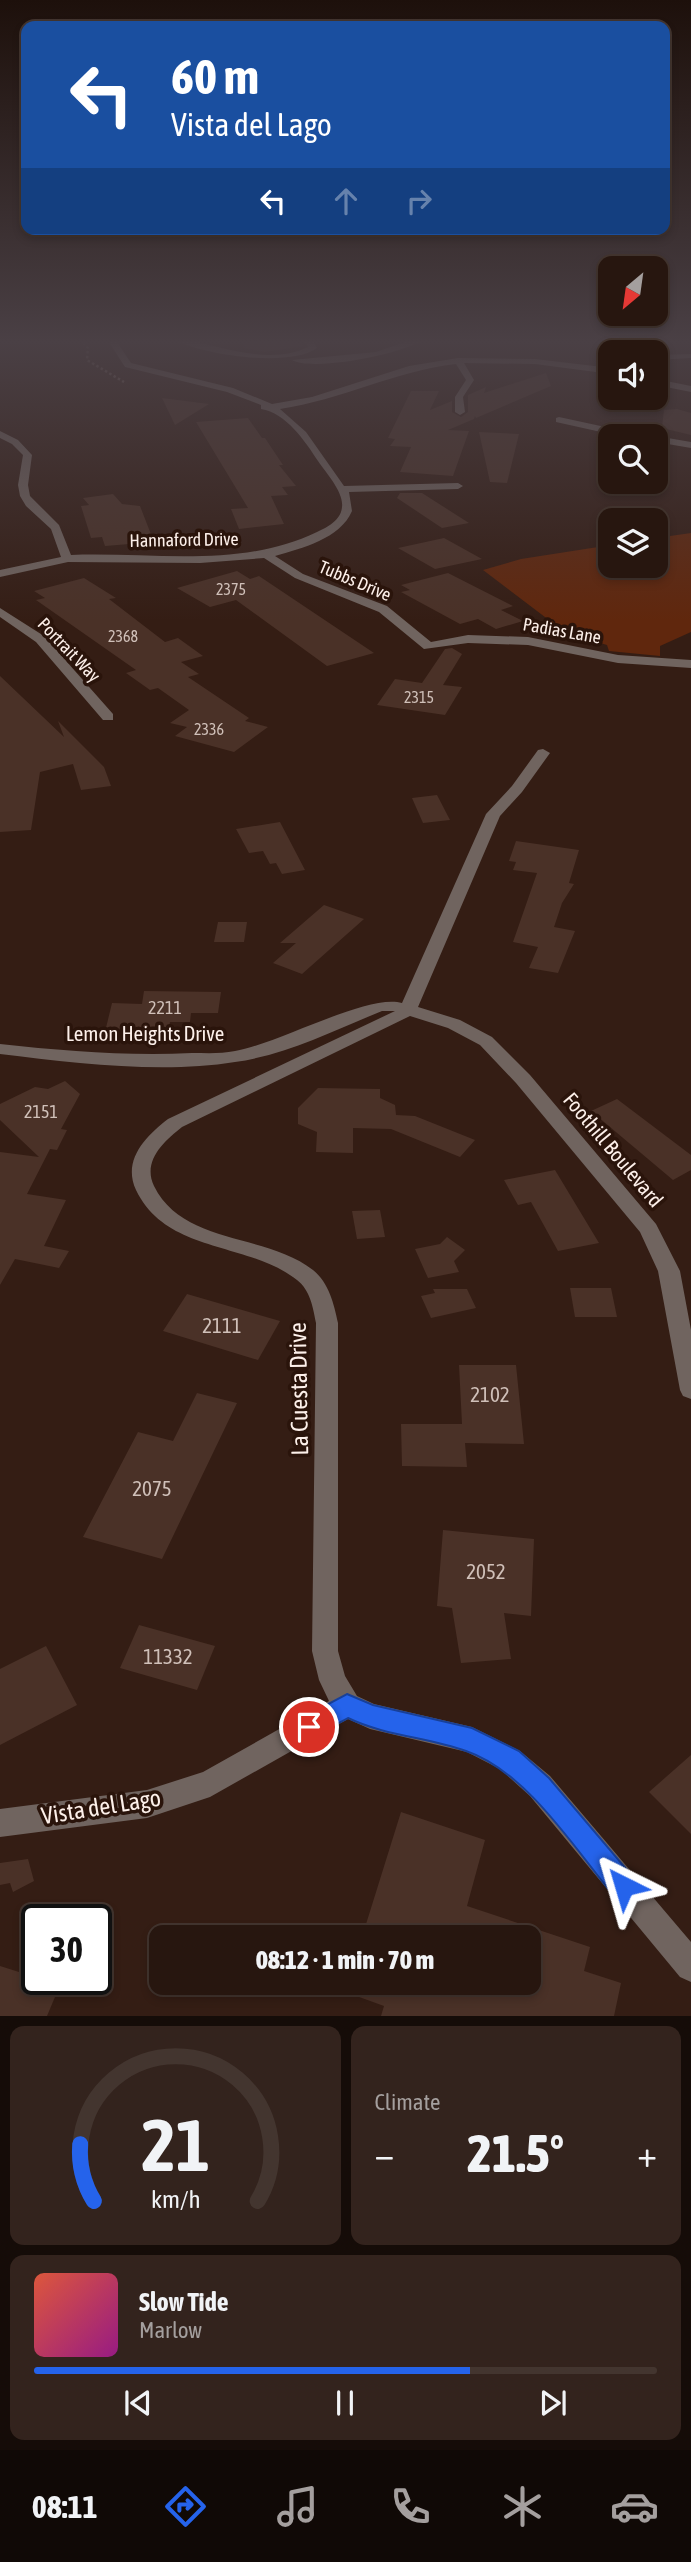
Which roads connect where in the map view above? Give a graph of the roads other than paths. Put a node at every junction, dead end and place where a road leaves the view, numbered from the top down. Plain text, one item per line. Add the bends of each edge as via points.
1 (299, 433) edge
2 (0, 434) edge
3 (668, 441) edge
4 (691, 445) edge
5 (458, 486) dead end
6 (342, 489) junction
7 (265, 554) junction
8 (67, 559) junction
9 (0, 574) edge
10 (0, 612) edge
11 (428, 646) joint
12 (691, 664) edge
13 (108, 718) dead end
14 (543, 753) dead end
15 (408, 1009) junction
16 (0, 1049) edge
17 (691, 1390) edge
18 (347, 1705) junction
19 (0, 1823) edge
20 (691, 1966) edge

1 - 6 street
2 - 8 street via 26,450 30,458 25,495 54,525
3 - 4 street
5 - 6 street
6 - 7 street, Hannaford Drive via 349,508 334,528
7 - 8 street, Hannaford Drive via 214,561
7 - 11 street, Tubbs Drive via 299,576 383,609
8 - 9 street, Hannaford Drive
10 - 13 street, Portrait Way via 40,639
11 - 12 street, Padias Lane via 468,639 528,641 618,659
14 - 15 street via 494,814
15 - 16 street, Lemon Heights Drive via 379,1006 283,1044 224,1058 90,1059
15 - 17 street, Foothill Boulevard via 454,1024 486,1041 649,1229 669,1271
15 - 18 street, La Cuesta Drive via 394,1021 175,1123 154,1141 140,1174 154,1204 170,1217 197,1233 286,1263 320,1293 327,1323 325,1651 332,1680
18 - 19 street, Vista del Lago via 210,1783 147,1804
18 - 20 street via 370,1716 472,1740 510,1760 540,1786

